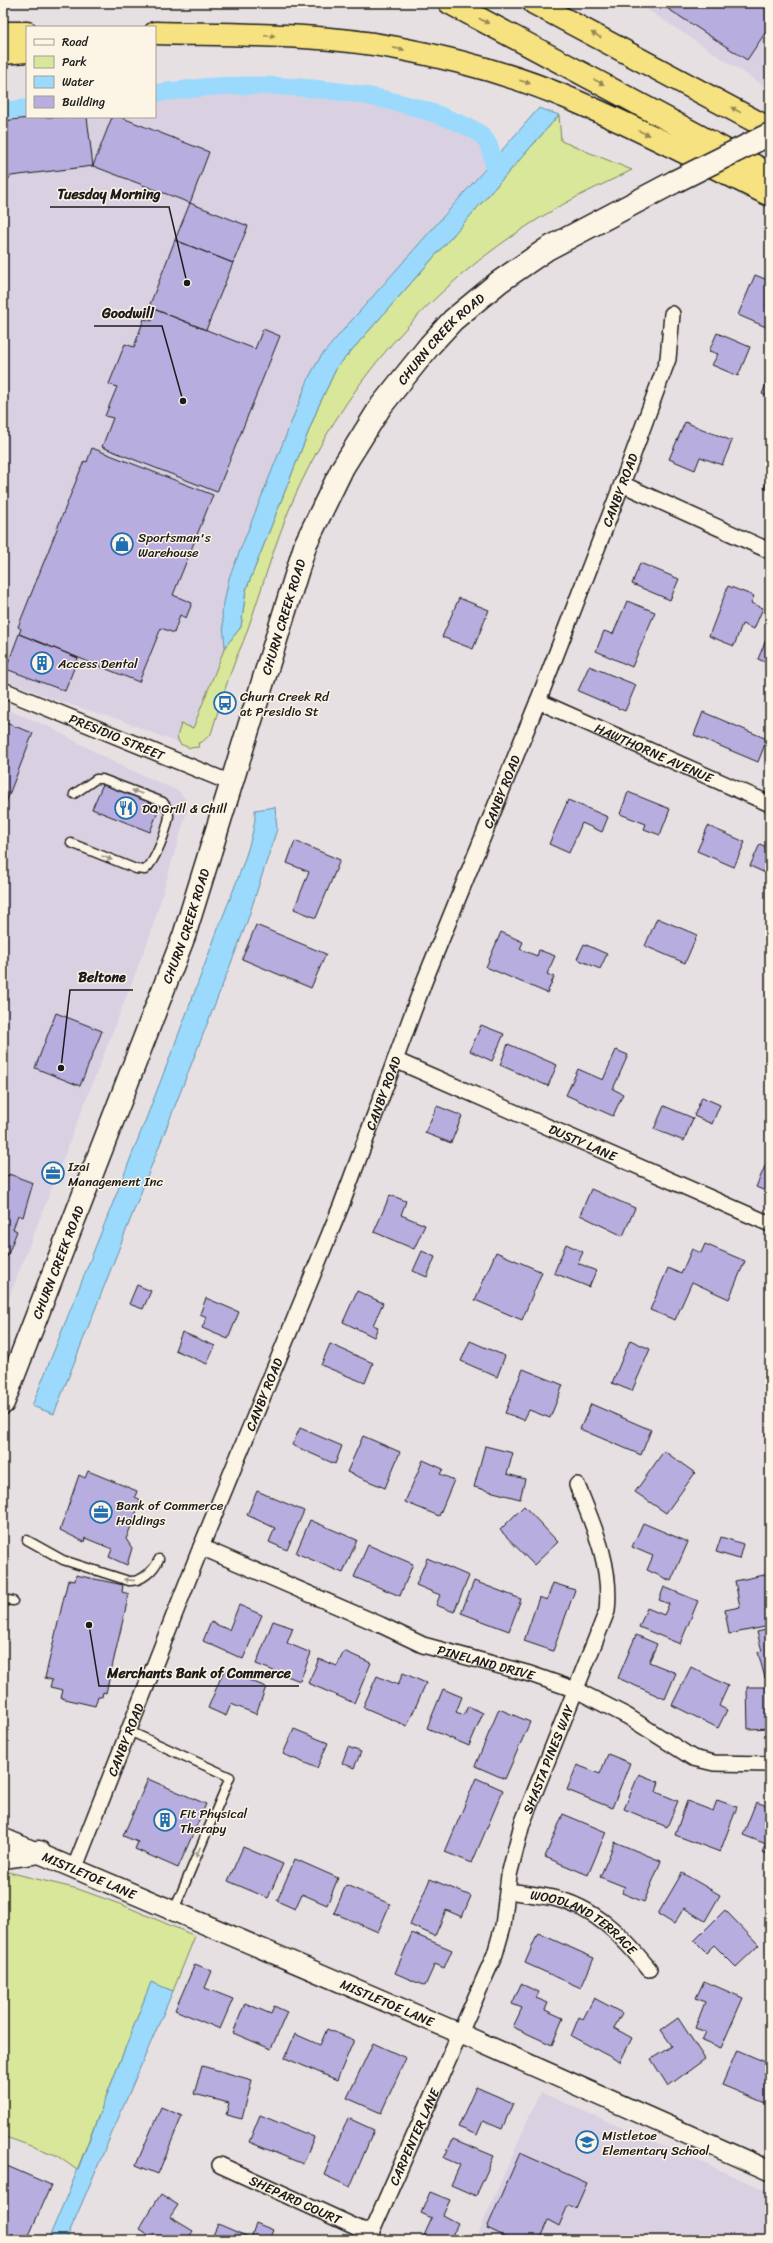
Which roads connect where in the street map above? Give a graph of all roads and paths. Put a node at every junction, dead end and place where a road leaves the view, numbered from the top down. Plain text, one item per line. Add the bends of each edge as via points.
1 (450, 3) edge
2 (534, 3) edge
3 (3, 33) edge
4 (26, 33) edge
5 (156, 34) edge
6 (231, 35) junction
7 (156, 41) edge
8 (26, 51) edge
9 (3, 53) edge
10 (770, 128) edge
11 (770, 134) edge
12 (770, 174) edge
13 (770, 195) edge
14 (672, 314) dead end
15 (622, 484) junction
16 (770, 551) edge
17 (3, 690) edge
18 (538, 701) junction
19 (231, 783) junction
20 (74, 794) dead end
21 (770, 804) edge
22 (71, 843) dead end
23 (395, 1060) junction
24 (770, 1224) edge
25 (3, 1403) edge
26 (577, 1485) dead end
27 (26, 1540) dead end
28 (201, 1547) junction
29 (159, 1560) dead end
30 (3, 1599) edge
31 (13, 1601) dead end
32 (576, 1690) junction
33 (129, 1731) junction
34 (770, 1764) edge
35 (3, 1838) edge
36 (39, 1852) junction
37 (3, 1857) edge
38 (75, 1867) junction
39 (508, 1891) junction
40 (174, 1910) junction
41 (649, 1969) dead end
42 (459, 2033) junction
43 (220, 2165) dead end
44 (770, 2171) edge
45 (369, 2237) edge

1 -> 12 highway
10 -> 2 highway
3 - 4 highway
5 - 6 highway
6 - 7 highway
6 -> 13 highway via 306,38 375,45 441,57 482,68 568,98
8 - 9 highway
11 - 19 main road, CHURN CREEK ROAD, bridge via 547,249 499,282 453,320 430,345 381,406 342,467 306,543
14 - 15 street, CANBY ROAD via 668,359
15 - 16 street
15 - 18 street, CANBY ROAD
17 - 19 street, PRESIDIO STREET
18 - 21 street, HAWTHORNE AVENUE
18 - 23 street, CANBY ROAD
19 - 25 main road, CHURN CREEK ROAD via 184,936
22 -> 20 lane via 144,870 151,865 169,817 164,802 102,779 96,778
23 - 24 street, DUSTY LANE
23 - 28 street, CANBY ROAD via 340,1206
26 - 32 street, SHASTA PINES WAY via 603,1551 608,1599 602,1625
29 -> 27 lane via 146,1575 136,1581 129,1581 63,1560
28 - 32 street, PINELAND DRIVE via 423,1645 530,1674
28 - 33 street, CANBY ROAD
30 - 31 lane
32 - 34 street, PINELAND DRIVE via 627,1716 693,1758 714,1763
32 - 39 street, SHASTA PINES WAY via 522,1824
33 - 38 street, CANBY ROAD
33 -> 40 lane via 230,1777
35 - 36 street, MISTLETOE LANE
36 - 37 main road
36 - 38 street, MISTLETOE LANE
38 - 40 street, MISTLETOE LANE
39 - 41 street, WOODLAND TERRACE via 553,1898 599,1917 622,1938
39 - 42 street, SHASTA PINES WAY via 500,1940
40 - 42 street, MISTLETOE LANE
42 - 44 street, MISTLETOE LANE
42 - 45 street, CARPENTER LANE
43 - 45 street, SHEPARD COURT

